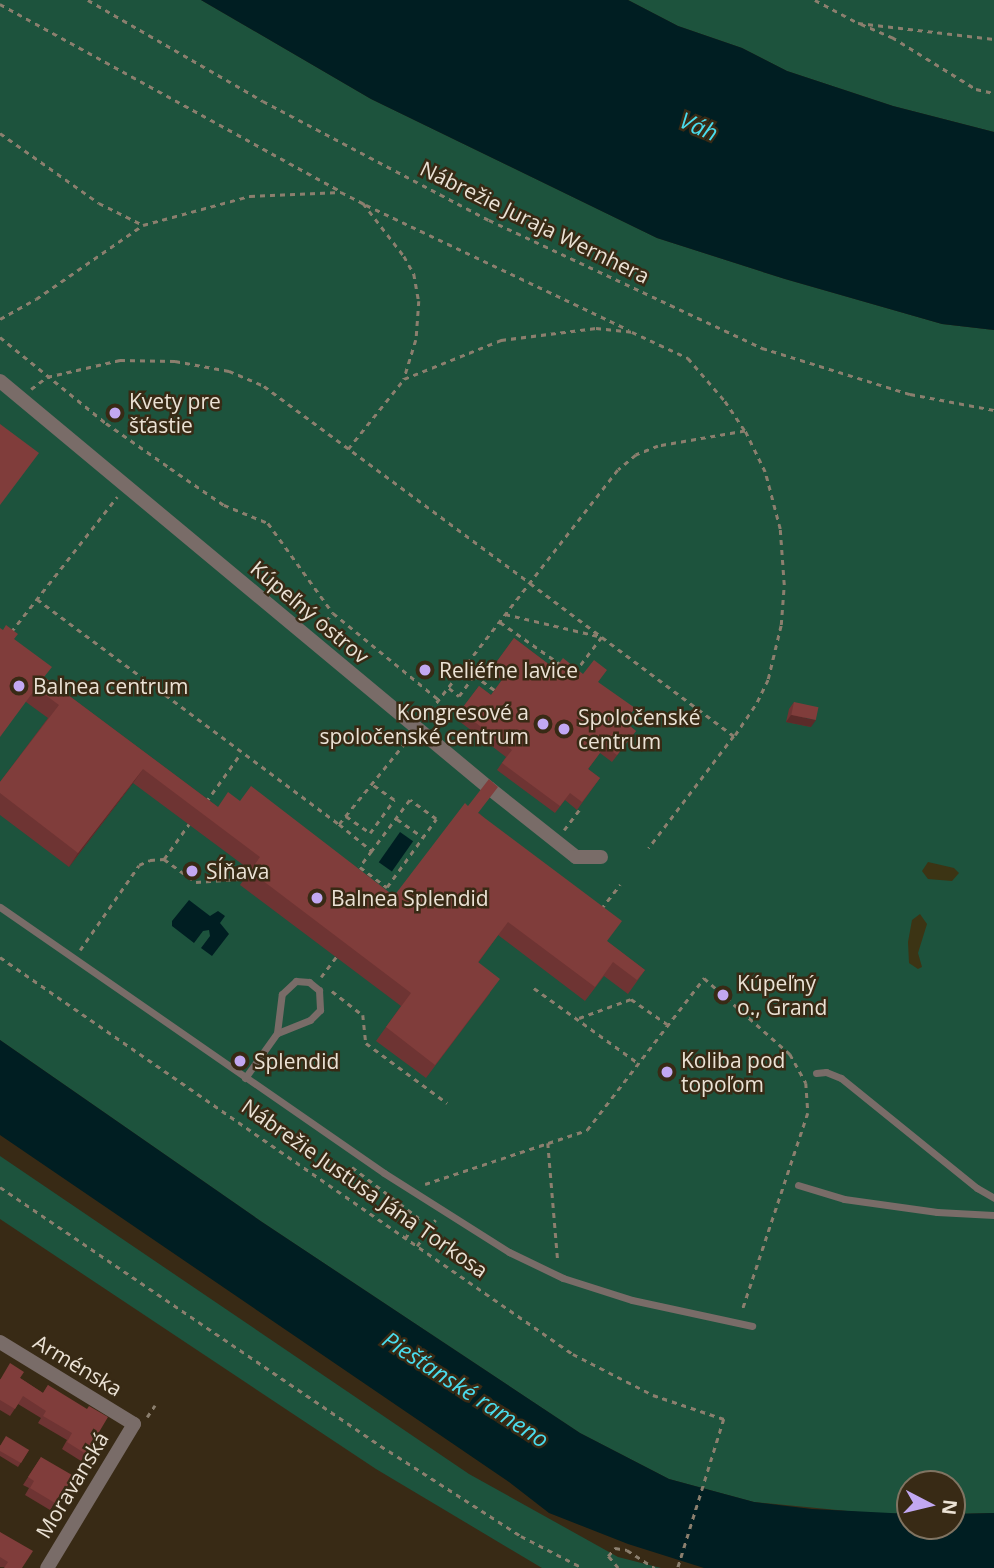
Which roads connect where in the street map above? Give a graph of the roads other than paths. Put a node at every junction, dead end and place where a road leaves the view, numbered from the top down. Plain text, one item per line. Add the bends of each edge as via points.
1 (0, 380) edge
2 (601, 857) dead end
3 (0, 906) edge
4 (277, 1033) junction
5 (816, 1073) dead end
6 (245, 1078) junction
7 (798, 1185) dead end
8 (994, 1198) edge
9 (994, 1215) edge
10 (752, 1326) dead end
11 (0, 1342) edge
12 (134, 1423) joint
13 (47, 1568) edge

1 - 2 street, Kúpeľný ostrov via 576,857
3 - 6 lane
4 - 4 lane via 285,989 296,981 316,983 321,997 316,1016
4 - 6 lane
5 - 8 lane via 841,1078
6 - 10 lane via 509,1252 563,1278 632,1300
7 - 9 lane via 844,1199
11 - 12 street, Arménska
12 - 13 street, Moravanská

